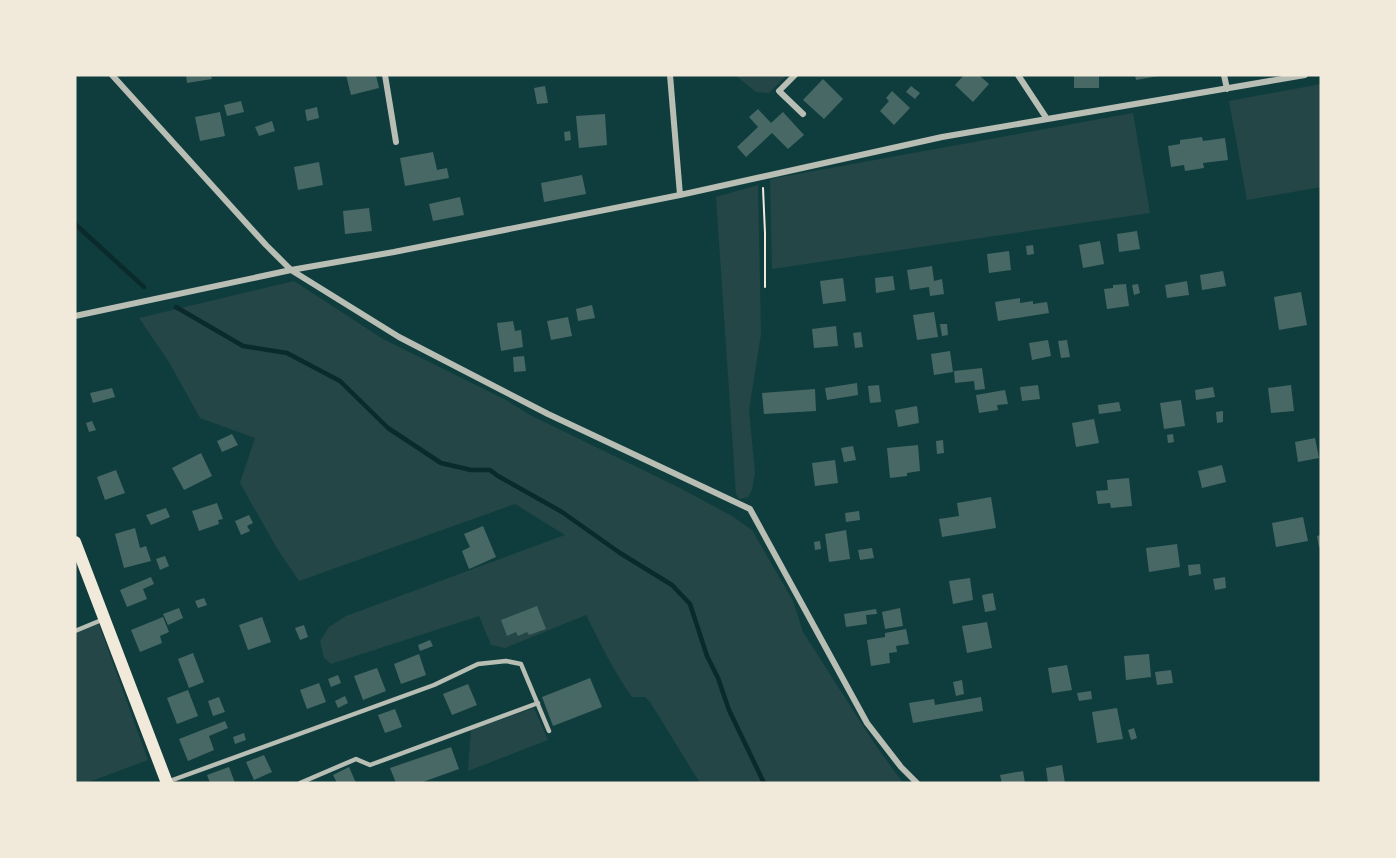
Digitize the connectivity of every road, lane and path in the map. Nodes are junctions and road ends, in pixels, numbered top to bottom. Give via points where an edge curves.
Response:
1 (112, 75) edge
2 (385, 75) edge
3 (670, 75) edge
4 (795, 75) edge
5 (1018, 75) edge
6 (1224, 75) edge
7 (1305, 75) edge
8 (1227, 89) junction
9 (803, 114) dead end
10 (1047, 119) junction
11 (396, 142) dead end
12 (762, 176) junction
13 (680, 195) junction
14 (291, 270) junction
15 (765, 287) dead end
16 (75, 316) edge
17 (75, 542) edge
18 (104, 619) junction
19 (75, 631) edge
20 (538, 703) junction
21 (549, 730) dead end
22 (167, 782) edge
23 (300, 783) edge
24 (917, 783) edge

1 - 14 street
2 - 11 street
3 - 13 street
4 - 9 street via 779,91
5 - 10 street
6 - 8 street
7 - 8 street
8 - 10 street
10 - 12 street
12 - 13 street
12 - 15 path
13 - 14 street
14 - 16 street
14 - 24 street via 399,337 548,414 750,509 867,723
17 - 18 main road
18 - 19 lane
18 - 22 main road
20 - 21 lane
20 - 22 lane via 521,664 478,664 434,685
20 - 23 lane via 370,765 356,759

